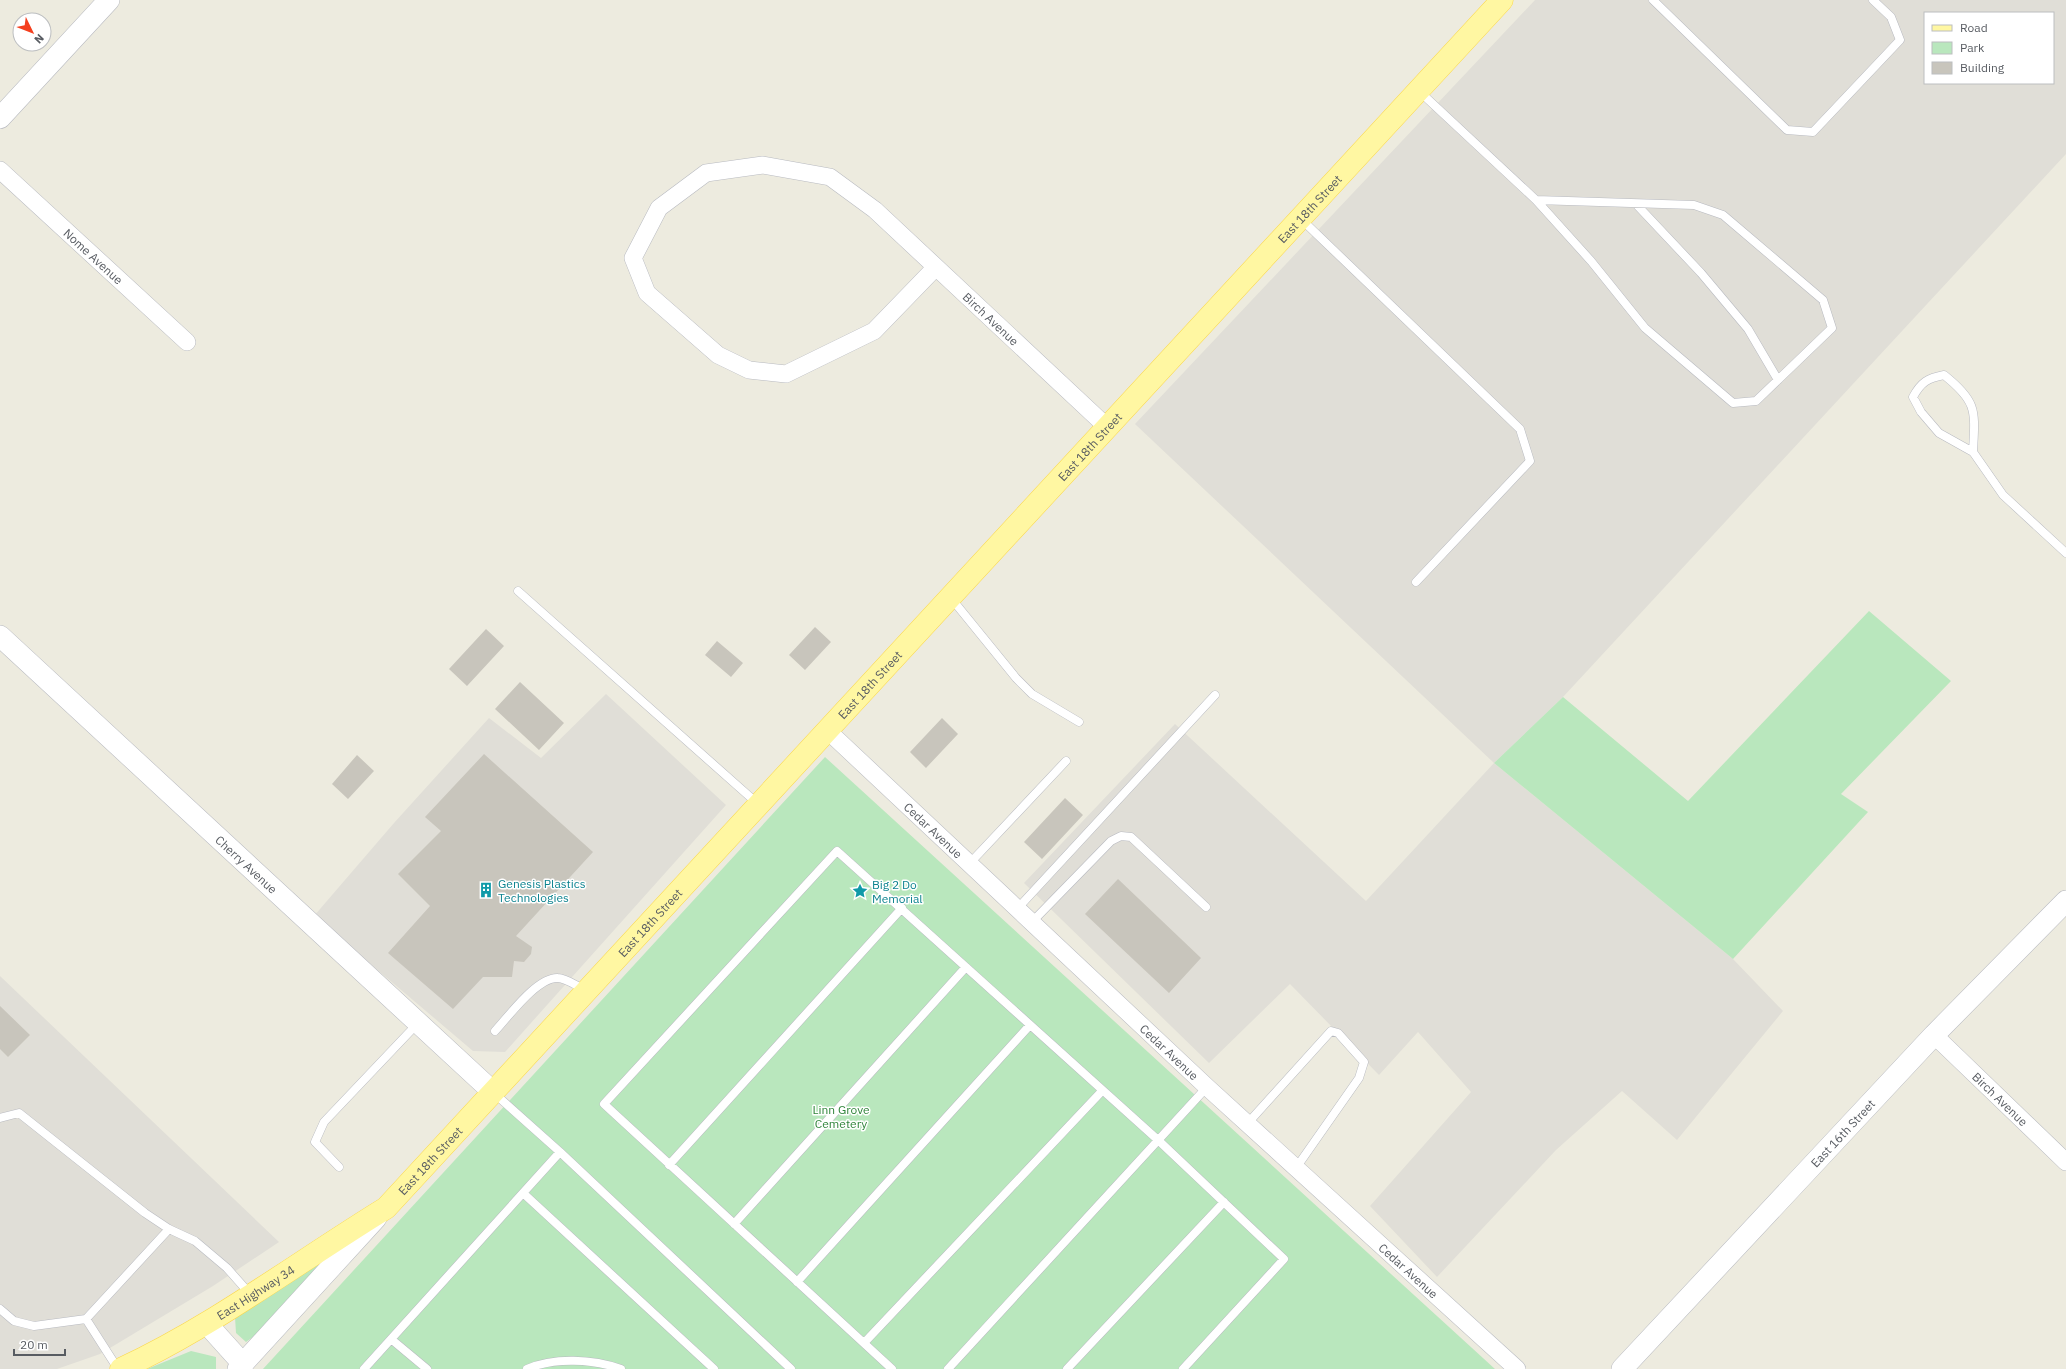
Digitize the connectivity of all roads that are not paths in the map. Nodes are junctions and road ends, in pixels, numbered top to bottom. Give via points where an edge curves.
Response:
1 (109, 0) edge
2 (1502, 0) edge
3 (1653, 0) edge
4 (1873, 0) edge
5 (1419, 91) junction
6 (0, 118) edge
7 (0, 170) edge
8 (1536, 200) junction
9 (1636, 204) junction
10 (1300, 219) junction
11 (936, 267) junction
12 (187, 342) dead end
13 (1778, 380) junction
14 (1107, 427) junction
15 (1973, 452) junction
16 (2066, 554) edge
17 (1416, 582) dead end
18 (518, 591) dead end
19 (950, 597) junction
20 (0, 636) edge
21 (1215, 695) dead end
22 (1079, 722) dead end
23 (827, 730) junction
24 (1066, 761) dead end
25 (758, 805) junction
26 (970, 863) junction
27 (2066, 901) edge
28 (902, 908) junction
29 (1206, 908) dead end
30 (1016, 909) junction
31 (1031, 923) junction
32 (966, 967) junction
33 (587, 990) junction
34 (418, 1023) junction
35 (1030, 1025) junction
36 (495, 1030) dead end
37 (1934, 1034) junction
38 (1207, 1087) junction
39 (1102, 1091) junction
40 (493, 1092) junction
41 (0, 1118) edge
42 (1248, 1124) junction
43 (1158, 1140) junction
44 (560, 1152) junction
45 (2066, 1162) edge
46 (669, 1165) junction
47 (339, 1166) dead end
48 (1296, 1168) junction
49 (523, 1194) junction
50 (1224, 1202) junction
51 (386, 1208) junction
52 (734, 1224) junction
53 (169, 1230) junction
54 (797, 1282) junction
55 (251, 1296) junction
56 (0, 1309) edge
57 (86, 1319) junction
58 (207, 1324) junction
59 (391, 1339) junction
60 (864, 1343) junction
61 (240, 1366) edge
62 (1511, 1367) edge
63 (118, 1369) edge
64 (121, 1369) edge
65 (364, 1369) edge
66 (427, 1369) edge
67 (527, 1369) edge
68 (621, 1369) edge
69 (714, 1369) edge
70 (791, 1369) edge
71 (892, 1369) edge
72 (948, 1369) edge
73 (1067, 1369) edge
74 (1183, 1369) edge
75 (1622, 1369) edge

1 - 6 street
2 - 5 main road, East 18th Street
3 - 4 lane via 1787,130 1813,132 1900,40 1891,17
5 - 8 lane
5 - 10 main road, East 18th Street
7 - 12 street, Nome Avenue
8 - 9 lane
8 - 13 lane via 1591,261 1645,328 1732,403 1756,401
9 - 13 lane via 1701,273 1748,329
9 - 13 lane via 1694,205 1723,215 1823,300 1832,328
10 - 14 main road, East 18th Street
10 - 17 lane via 1520,429 1530,461
11 - 11 street, Birch Avenue via 875,210 830,177 763,165 706,174 659,208 634,258 647,293 718,355 749,370 786,374 874,331
11 - 14 street, Birch Avenue
14 - 19 main road, East 18th Street
15 - 15 lane via 1939,433 1921,412 1913,397 1919,385 1929,378 1944,375 1972,402 1975,422
15 - 16 lane via 2003,495
18 - 25 lane
19 - 22 lane via 1032,694
19 - 23 main road, East 18th Street
20 - 34 street, Cherry Avenue
21 - 30 lane
23 - 25 main road, East 18th Street
23 - 26 street, Cedar Avenue
24 - 26 lane
25 - 33 main road, East 18th Street
26 - 30 street, Cedar Avenue
27 - 37 street, East 16th Street
28 - 32 lane
28 - 46 lane
28 - 46 lane via 837,850 604,1104
29 - 31 lane via 1131,837 1121,836 1111,841
30 - 31 street, Cedar Avenue
31 - 38 street, Cedar Avenue
32 - 35 lane
32 - 52 lane
33 - 36 lane via 558,978 547,980 531,991
33 - 40 main road, East 18th Street
34 - 40 street, Cherry Avenue
34 - 47 lane via 324,1122 315,1142
35 - 39 lane
35 - 54 lane
37 - 45 street, Birch Avenue
37 - 75 street, East 16th Street
38 - 42 street, Cedar Avenue
38 - 43 lane
39 - 43 lane
39 - 60 lane
40 - 44 lane
40 - 51 main road, East 18th Street
41 - 53 lane via 18,1114
42 - 48 street, Cedar Avenue
42 - 48 lane via 1331,1031 1338,1033 1364,1062 1359,1078
43 - 50 lane
43 - 72 lane
44 - 49 lane
44 - 70 lane
46 - 52 lane
48 - 62 street, Cedar Avenue
49 - 59 lane
49 - 69 lane
50 - 73 lane
50 - 74 lane via 1284,1259
51 - 55 main road, East Highway 34 via 324,1246
51 - 61 street, East 18th Street
52 - 54 lane
53 - 55 lane via 195,1241 227,1268
53 - 57 lane
54 - 60 lane
55 - 58 main road, East Highway 34
56 - 57 lane via 14,1321 34,1326
57 - 63 lane
58 - 61 street
58 - 64 main road, East Highway 34
59 - 65 lane
59 - 66 lane
60 - 71 lane
67 - 68 lane via 571,1360 609,1364

